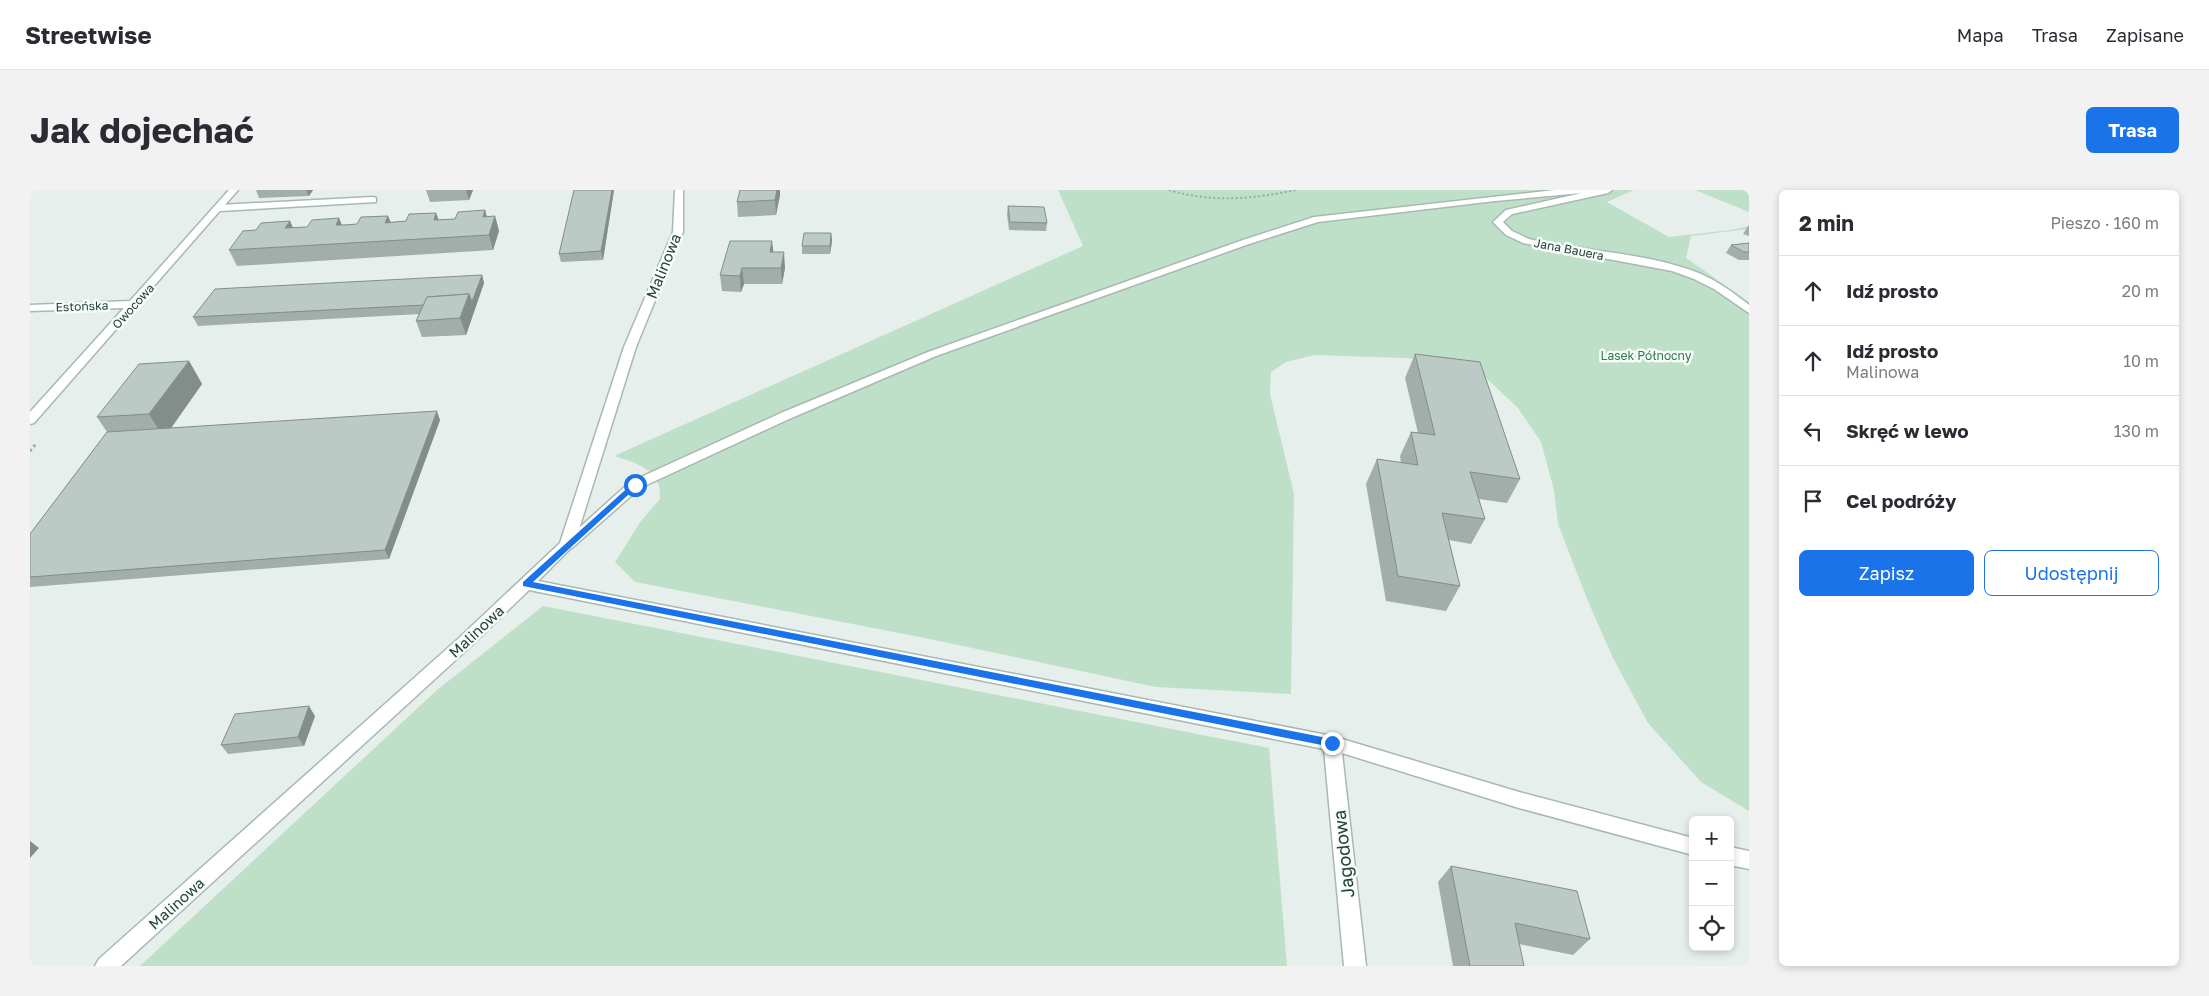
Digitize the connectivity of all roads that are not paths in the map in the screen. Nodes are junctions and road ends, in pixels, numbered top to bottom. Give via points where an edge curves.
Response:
1 (234, 190) edge
2 (679, 190) edge
3 (1586, 190) edge
4 (1608, 190) edge
5 (373, 200) dead end
6 (219, 208) junction
7 (134, 304) junction
8 (30, 308) edge
9 (1749, 310) edge
10 (30, 420) edge
11 (567, 545) junction
12 (526, 584) junction
13 (1332, 743) junction
14 (1689, 846) edge
15 (1734, 857) edge
16 (1749, 860) edge
17 (106, 966) edge
18 (1355, 966) edge

1 - 6 street, Owocowa
2 - 11 street, Malinowa via 678,232 630,347
3 - 11 street via 1317,219 1246,242 932,354 785,416 635,485
4 - 9 street, Jana Bauera via 1509,212 1498,222 1510,233 1544,246 1657,265 1696,277 1718,287
5 - 6 street
6 - 7 street, Owocowa
7 - 8 street, Estońska
7 - 10 street, Owocowa
11 - 12 street, Malinowa
12 - 13 street
12 - 17 street, Malinowa
13 - 14 street
13 - 18 street, Jagodowa
15 - 16 street

